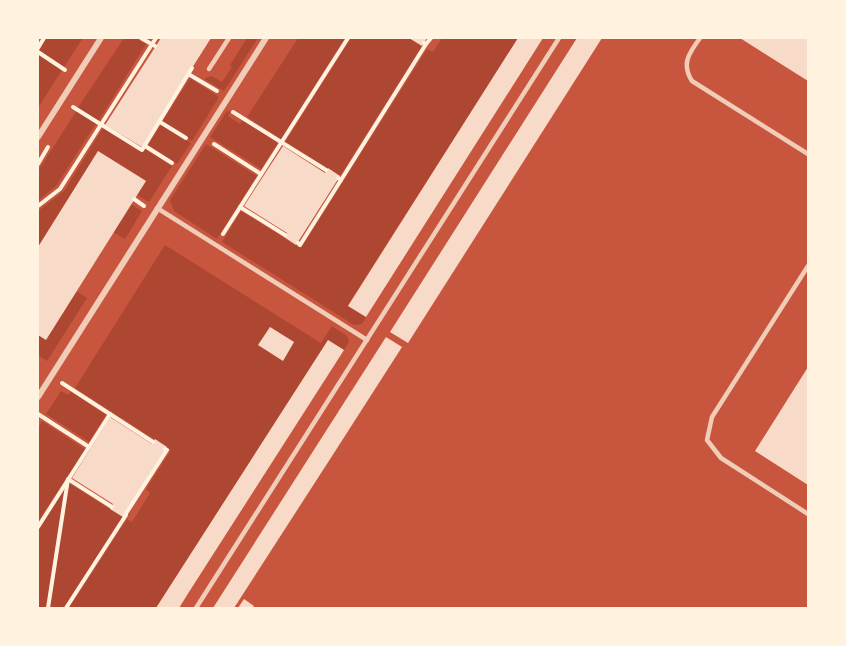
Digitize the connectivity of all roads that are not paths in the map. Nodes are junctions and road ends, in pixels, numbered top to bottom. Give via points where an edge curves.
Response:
1 (101, 38) edge
2 (229, 38) edge
3 (266, 38) edge
4 (559, 38) edge
5 (700, 38) edge
6 (209, 69) dead end
7 (38, 137) edge
8 (808, 154) edge
9 (157, 208) junction
10 (808, 266) edge
11 (367, 340) junction
12 (38, 397) edge
13 (808, 514) edge
14 (196, 609) edge

1 - 7 street
2 - 6 lane
3 - 9 street
4 - 11 lane
5 - 8 lane via 687,57 685,71 692,81
9 - 11 lane
9 - 12 street
10 - 13 lane via 712,417 707,440 721,458
11 - 14 lane

